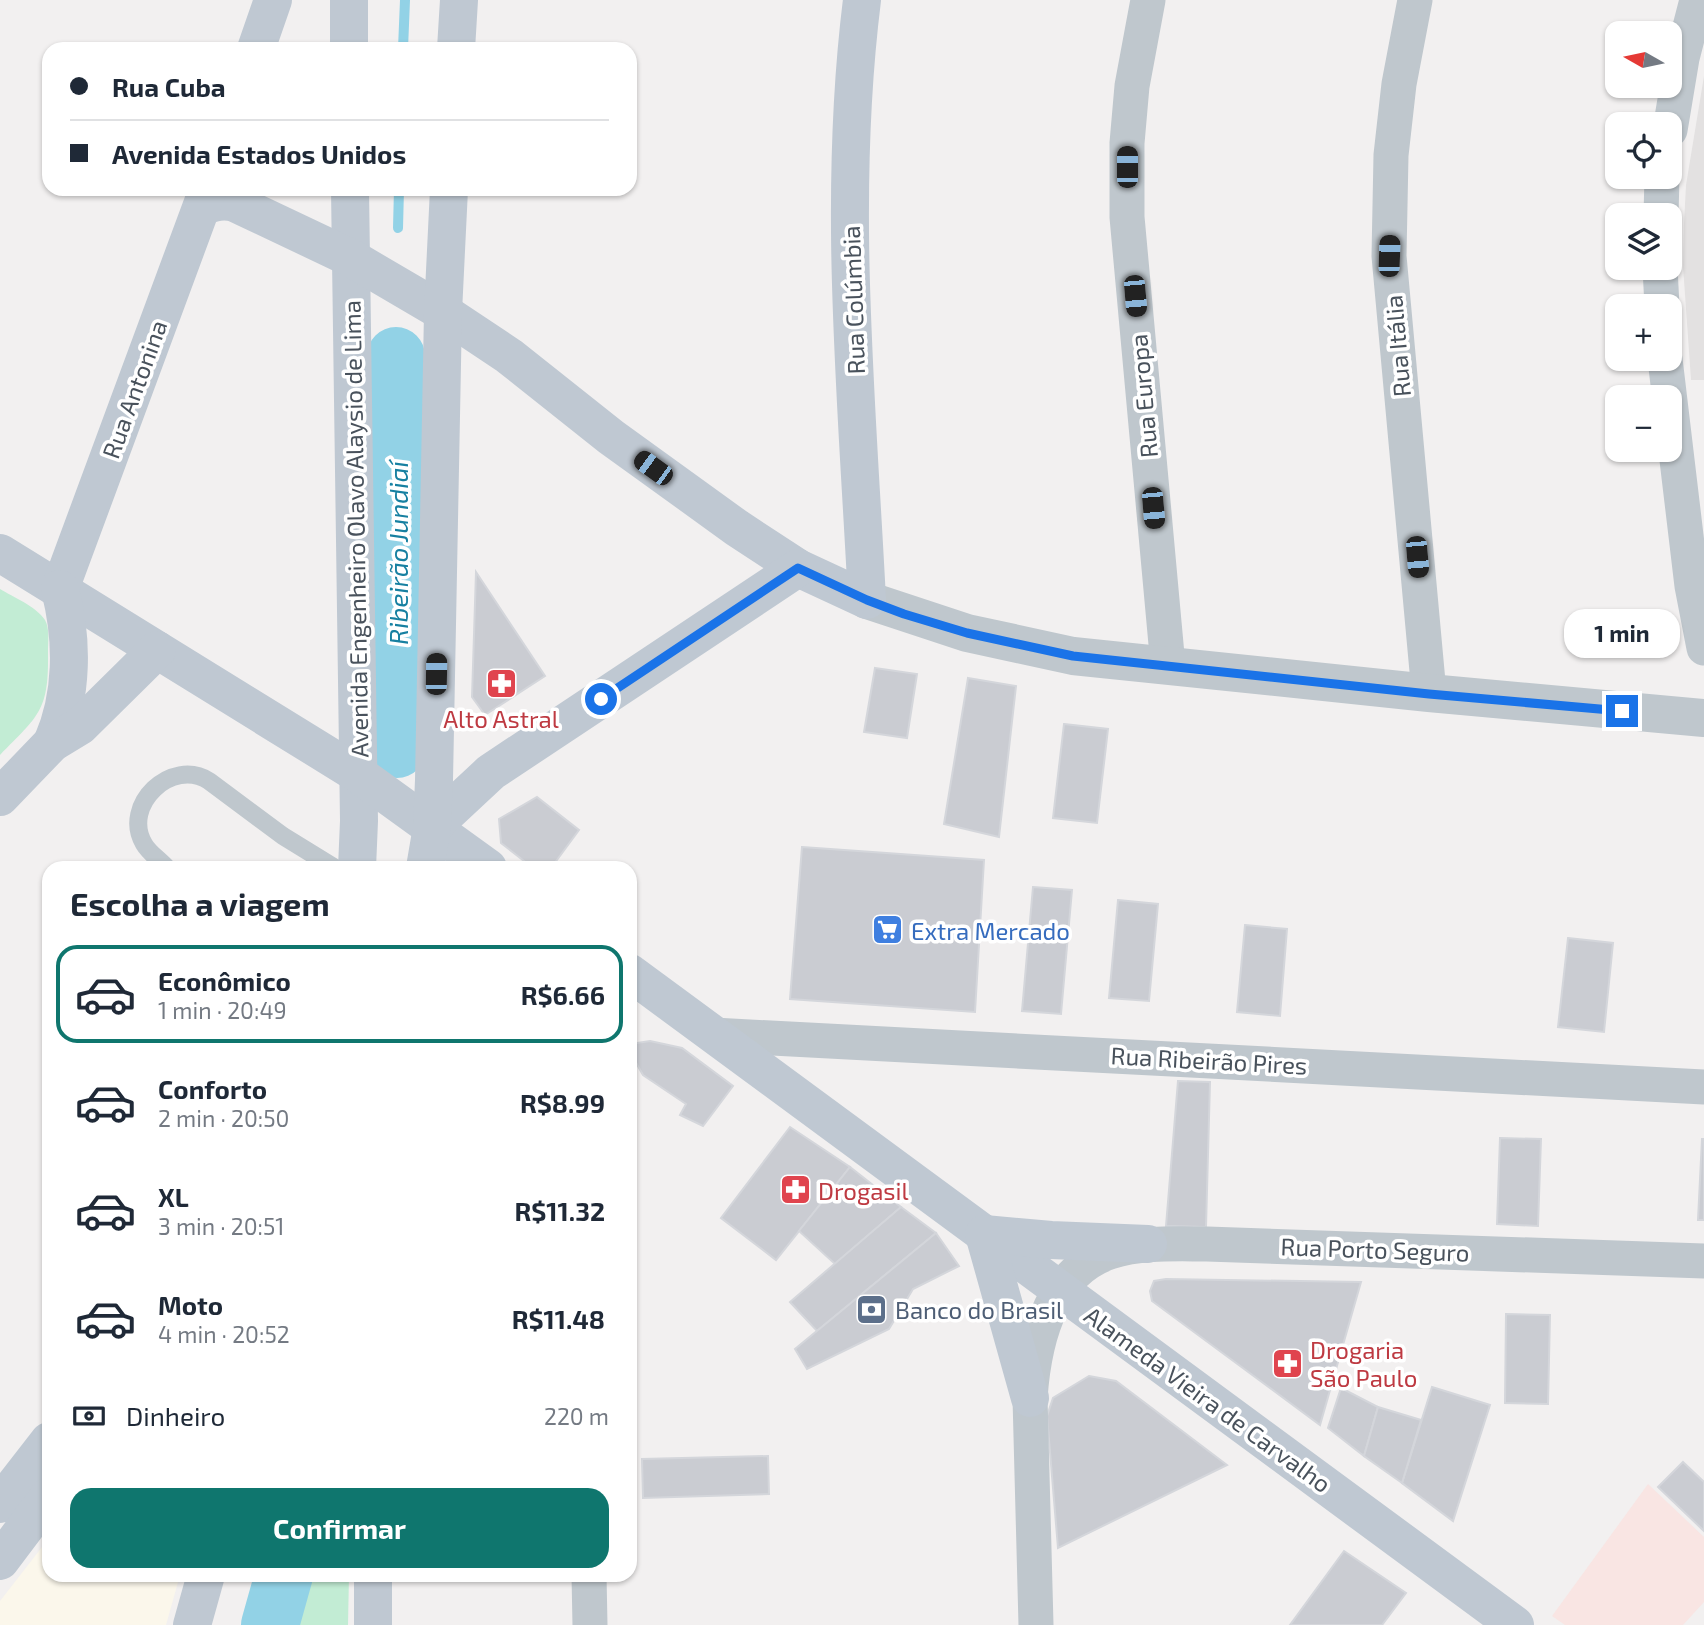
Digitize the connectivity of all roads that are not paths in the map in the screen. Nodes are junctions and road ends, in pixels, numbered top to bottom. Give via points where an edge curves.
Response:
1 (349, 0) edge
2 (459, 0) edge
3 (862, 0) edge
4 (1147, 0) edge
5 (1415, 0) edge
6 (1698, 0) edge
7 (271, 1) edge
8 (258, 42) edge
9 (349, 42) edge
10 (456, 42) edge
11 (1673, 112) edge
12 (350, 196) edge
13 (450, 196) edge
14 (205, 198) edge
15 (351, 258) junction
16 (443, 312) junction
17 (1666, 371) edge
18 (0, 553) edge
19 (798, 568) junction
20 (60, 589) junction
21 (867, 600) junction
22 (1704, 648) edge
23 (157, 650) junction
24 (1168, 666) junction
25 (1429, 694) junction
26 (1704, 718) edge
27 (52, 743) junction
28 (358, 774) junction
29 (0, 797) edge
30 (432, 827) junction
31 (160, 861) edge
32 (324, 861) edge
33 (357, 861) edge
34 (426, 861) edge
35 (478, 861) edge
36 (637, 978) edge
37 (713, 1035) junction
38 (1704, 1087) edge
39 (984, 1234) junction
40 (1148, 1244) junction
41 (1704, 1261) edge
42 (1060, 1290) junction
43 (1030, 1398) junction
44 (42, 1450) edge
45 (0, 1504) edge
46 (42, 1505) edge
47 (0, 1560) edge
48 (204, 1582) edge
49 (373, 1582) edge
50 (589, 1582) edge
51 (192, 1625) edge
52 (373, 1625) edge
53 (590, 1625) edge
54 (1036, 1625) edge
55 (1516, 1625) edge

1 - 9 main road
2 - 10 main road
3 - 21 main road, Rua Colúmbia via 850,114 850,235
4 - 24 street, Rua Europa via 1130,109 1127,216
5 - 25 street, Rua Itália via 1391,155 1389,256
6 - 11 street
7 - 8 main road
12 - 15 main road, Avenida Engenheiro Olavo Alaysio de Lima
13 - 16 main road
14 - 15 main road via 235,203
14 - 20 main road, Rua Antonina
15 - 16 main road
15 - 28 main road, Avenida Engenheiro Olavo Alaysio de Lima
16 - 19 main road via 509,355 611,437
16 - 30 main road
17 - 22 street via 1692,586
18 - 20 main road
19 - 21 main road
19 - 30 main road via 491,772
20 - 23 main road
20 - 27 main road via 69,674 63,714
21 - 24 street via 967,633 1073,656
23 - 27 main road via 80,726
23 - 28 main road
24 - 25 street
25 - 26 street
27 - 29 main road
28 - 30 main road
28 - 33 main road, Avenida Engenheiro Olavo Alaysio de Lima
30 - 34 main road
30 - 35 main road
31 - 32 lane via 144,844 138,819 152,790 190,773 200,775
36 - 37 main road, Alameda Vieira de Carvalho
37 - 38 street, Rua Ribeirão Pires
37 - 39 main road, Alameda Vieira de Carvalho
39 - 40 main road
39 - 42 main road, Alameda Vieira de Carvalho
39 - 43 main road
40 - 41 street, Rua Porto Seguro
40 - 42 street, Rua Porto Seguro via 1083,1264
42 - 43 street, Rua Porto Seguro via 1038,1340
42 - 55 main road, Alameda Vieira de Carvalho
43 - 54 street, Rua Porto Seguro
44 - 45 main road
46 - 47 main road
48 - 51 main road
49 - 52 main road
50 - 53 street

